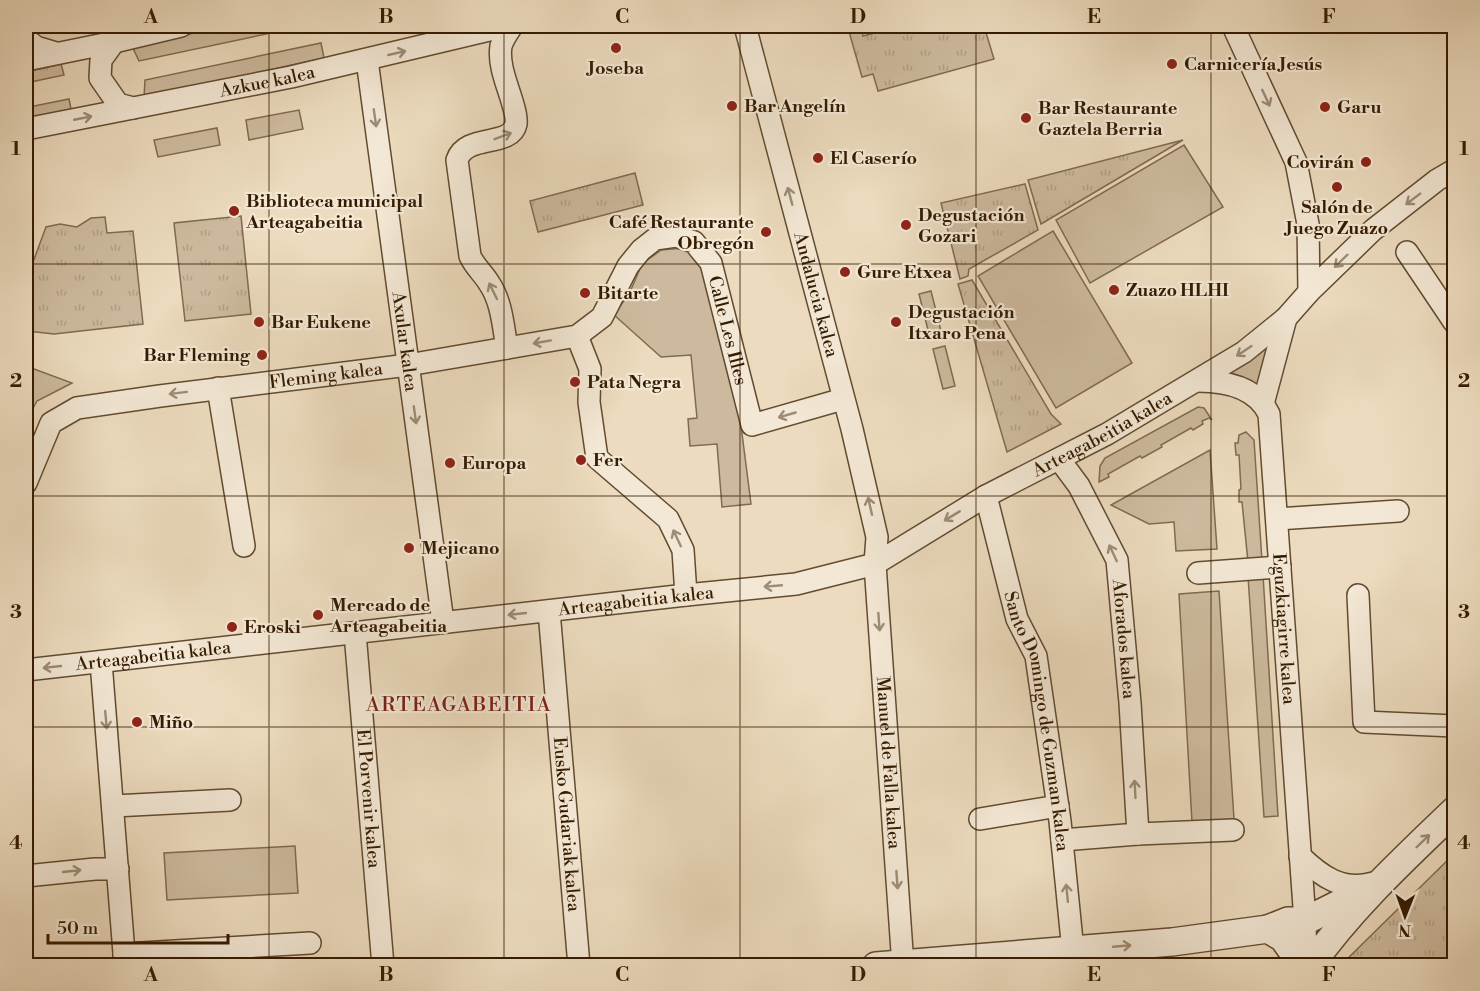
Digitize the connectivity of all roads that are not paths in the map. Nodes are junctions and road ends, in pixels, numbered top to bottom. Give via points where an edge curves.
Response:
1 (182, 26) edge
2 (506, 26) edge
3 (512, 26) edge
4 (745, 26) edge
5 (1233, 26) edge
6 (26, 39) edge
7 (114, 42) junction
8 (56, 53) junction
9 (26, 60) edge
10 (367, 60) junction
11 (133, 108) junction
12 (26, 129) edge
13 (1455, 170) edge
14 (1407, 252) dead end
15 (1308, 292) junction
16 (1286, 318) junction
17 (1455, 322) edge
18 (577, 336) junction
19 (507, 348) junction
20 (408, 365) junction
21 (1198, 381) junction
22 (218, 388) junction
23 (843, 399) junction
24 (1263, 404) junction
25 (1059, 459) junction
26 (27, 474) edge
27 (986, 496) junction
28 (1398, 511) dead end
29 (1277, 519) junction
30 (243, 546) dead end
31 (875, 564) junction
32 (1280, 567) junction
33 (1198, 573) dead end
34 (686, 595) junction
35 (1358, 595) dead end
36 (549, 611) junction
37 (443, 622) junction
38 (355, 633) junction
39 (101, 662) junction
40 (26, 670) edge
41 (1455, 726) edge
42 (230, 800) dead end
43 (114, 806) junction
44 (1058, 806) junction
45 (1455, 811) edge
46 (980, 819) dead end
47 (1233, 830) dead end
48 (1138, 834) junction
49 (1062, 840) junction
50 (1300, 856) junction
51 (118, 869) junction
52 (26, 876) edge
53 (1384, 880) junction
54 (1305, 921) junction
55 (1268, 929) junction
56 (310, 943) dead end
57 (1073, 951) junction
58 (125, 960) edge
59 (903, 965) edge
60 (383, 966) edge
61 (579, 966) edge
62 (876, 966) edge
63 (1307, 966) edge

1 - 7 street
10 -> 2 street, Azkue kalea
19 -> 3 street via 498,299 470,256 457,160 469,145 504,136 516,124 501,60 501,45
23 -> 4 street, Andalucia kalea
5 -> 15 street via 1296,162 1308,224
6 - 8 street via 36,47
7 - 8 street
7 - 11 street via 101,60 100,78 118,104
8 - 9 street
10 - 11 street, Azkue kalea
10 -> 20 street, Axular kalea
12 -> 11 street, Azkue kalea
13 -> 15 street, Arteagabeitia kalea via 1372,230
14 - 17 street
15 - 16 street, Arteagabeitia kalea
16 -> 21 street, Arteagabeitia kalea via 1244,352
16 - 24 street, Arteagabeitia kalea
18 -> 19 street, Fleming kalea
23 -> 18 street, Calle Les Illes via 752,425 711,263 694,242 676,236 655,239 641,250 628,266 602,316
34 -> 18 street via 683,550 668,519 597,458 589,402 590,369
19 - 20 street, Fleming kalea
20 - 22 street, Fleming kalea
20 -> 37 street, Axular kalea
21 - 24 street via 1238,387
21 - 25 street, Arteagabeitia kalea
22 -> 26 street, Fleming kalea via 77,408 51,423
22 - 30 street
31 -> 23 street, Andalucia kalea via 877,537
24 - 29 street, Eguzkiagirre kalea via 1269,414
25 - 27 street, Arteagabeitia kalea
48 -> 25 street, Aforados kalea via 1117,560 1079,486
27 -> 31 street, Arteagabeitia kalea
27 - 44 street, Santo Domingo de Guzman kalea via 1017,619 1036,656
28 - 29 street
29 - 32 street, Eguzkiagirre kalea
31 -> 34 street, Arteagabeitia kalea via 796,584
31 -> 59 street, Manuel de Falla kalea
32 - 33 street
32 - 50 street, Eguzkiagirre kalea
34 - 36 street, Arteagabeitia kalea
35 - 41 street via 1364,722
36 -> 37 street, Arteagabeitia kalea
36 - 61 street, Eusko Gudariak kalea
37 - 38 street, Arteagabeitia kalea
38 - 39 street, Arteagabeitia kalea
38 - 60 street, El Porvenir kalea
39 -> 40 street, Arteagabeitia kalea
39 -> 43 street
42 - 43 street
43 - 51 street
44 - 46 street
44 - 49 street, Santo Domingo de Guzman kalea
53 -> 45 street
47 - 48 street
48 - 49 street
57 -> 49 street, Santo Domingo de Guzman kalea
50 - 53 street via 1322,876 1342,885 1368,885
50 - 54 street, Eguzkiagirre kalea
52 -> 51 street
51 - 58 street
53 - 54 street
53 - 63 street
54 - 55 street via 1288,921
54 - 63 street, Eguzkiagirre kalea
57 -> 55 street
55 - 63 street via 1283,938
56 - 58 street
57 - 59 street
59 - 62 street

